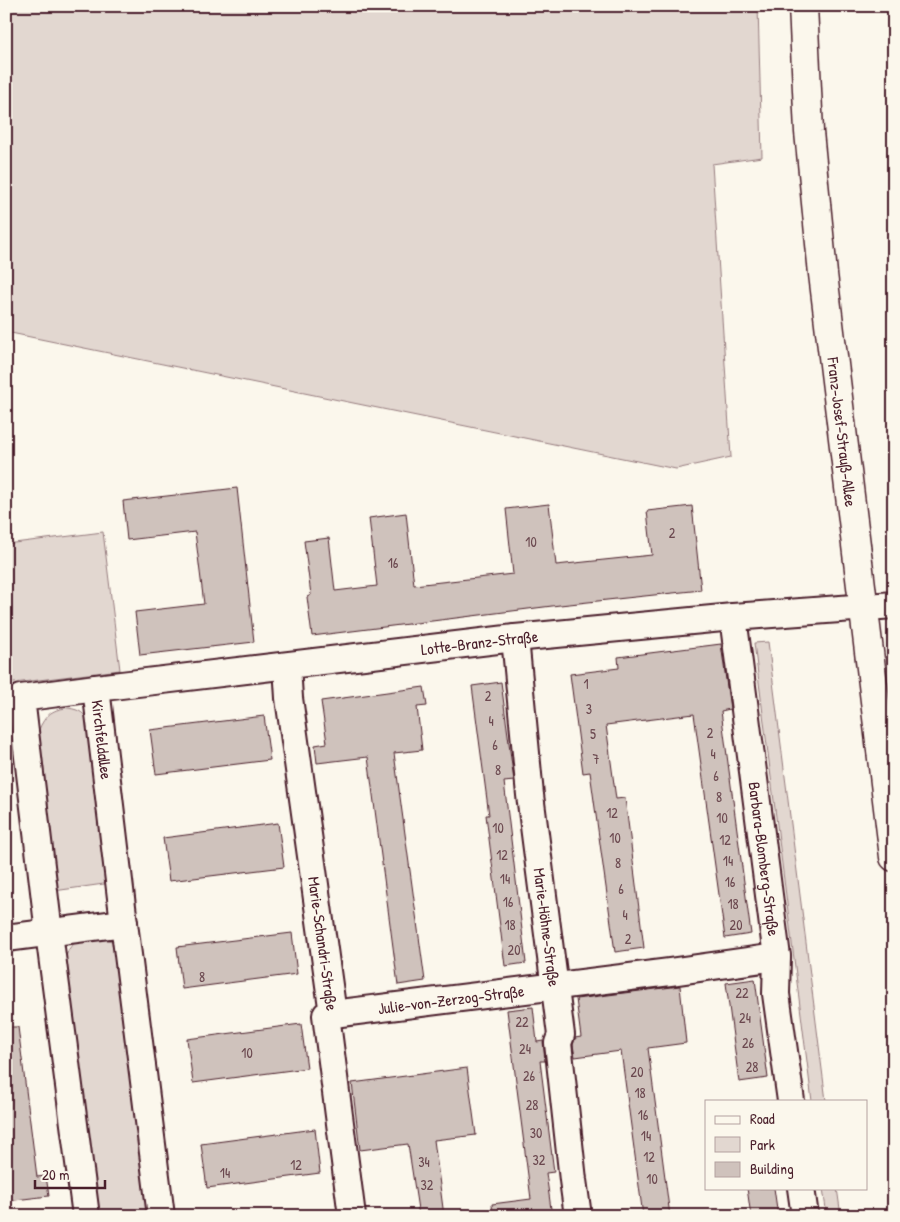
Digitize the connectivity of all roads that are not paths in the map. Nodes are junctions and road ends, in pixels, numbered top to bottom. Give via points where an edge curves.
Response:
1 (803, 6) edge
2 (894, 605) edge
3 (864, 608) junction
4 (733, 617) junction
5 (515, 638) junction
6 (287, 666) junction
7 (96, 688) junction
8 (894, 857) edge
9 (124, 923) junction
10 (49, 933) junction
11 (6, 938) edge
12 (777, 957) junction
13 (555, 986) junction
14 (333, 1014) junction
15 (790, 1100) edge
16 (802, 1190) edge
17 (86, 1216) edge
18 (161, 1216) edge
19 (352, 1216) edge
20 (578, 1216) edge
21 (805, 1216) edge

1 - 3 street, Franz-Josef-Strauß-Allee via 809,132 822,265
2 - 3 street, Lotte-Branz-Straße
3 - 4 street, Lotte-Branz-Straße
3 - 8 street, Franz-Josef-Strauß-Allee
4 - 5 street, Lotte-Branz-Straße
4 - 12 street, Barbara-Blomberg-Straße
5 - 6 street, Lotte-Branz-Straße
5 - 13 street, Marie-Höhne-Straße via 530,795
6 - 7 street, Lotte-Branz-Straße
6 - 14 street, Marie-Schandri-Straße
7 - 9 street, Kirchfeldallee
7 - 10 street, Kirchfeldallee via 21,698
9 - 10 street
9 - 18 street, Kirchfeldallee
10 - 11 street
10 - 17 street, Kirchfeldallee
12 - 13 street, Julie-von-Zerzog-Straße
12 - 15 street, Barbara-Blomberg-Straße via 776,994
13 - 14 street, Julie-von-Zerzog-Straße
13 - 20 street, Marie-Höhne-Straße via 561,1035 558,1043
14 - 19 street, Marie-Schandri-Straße via 326,1015
16 - 21 street

